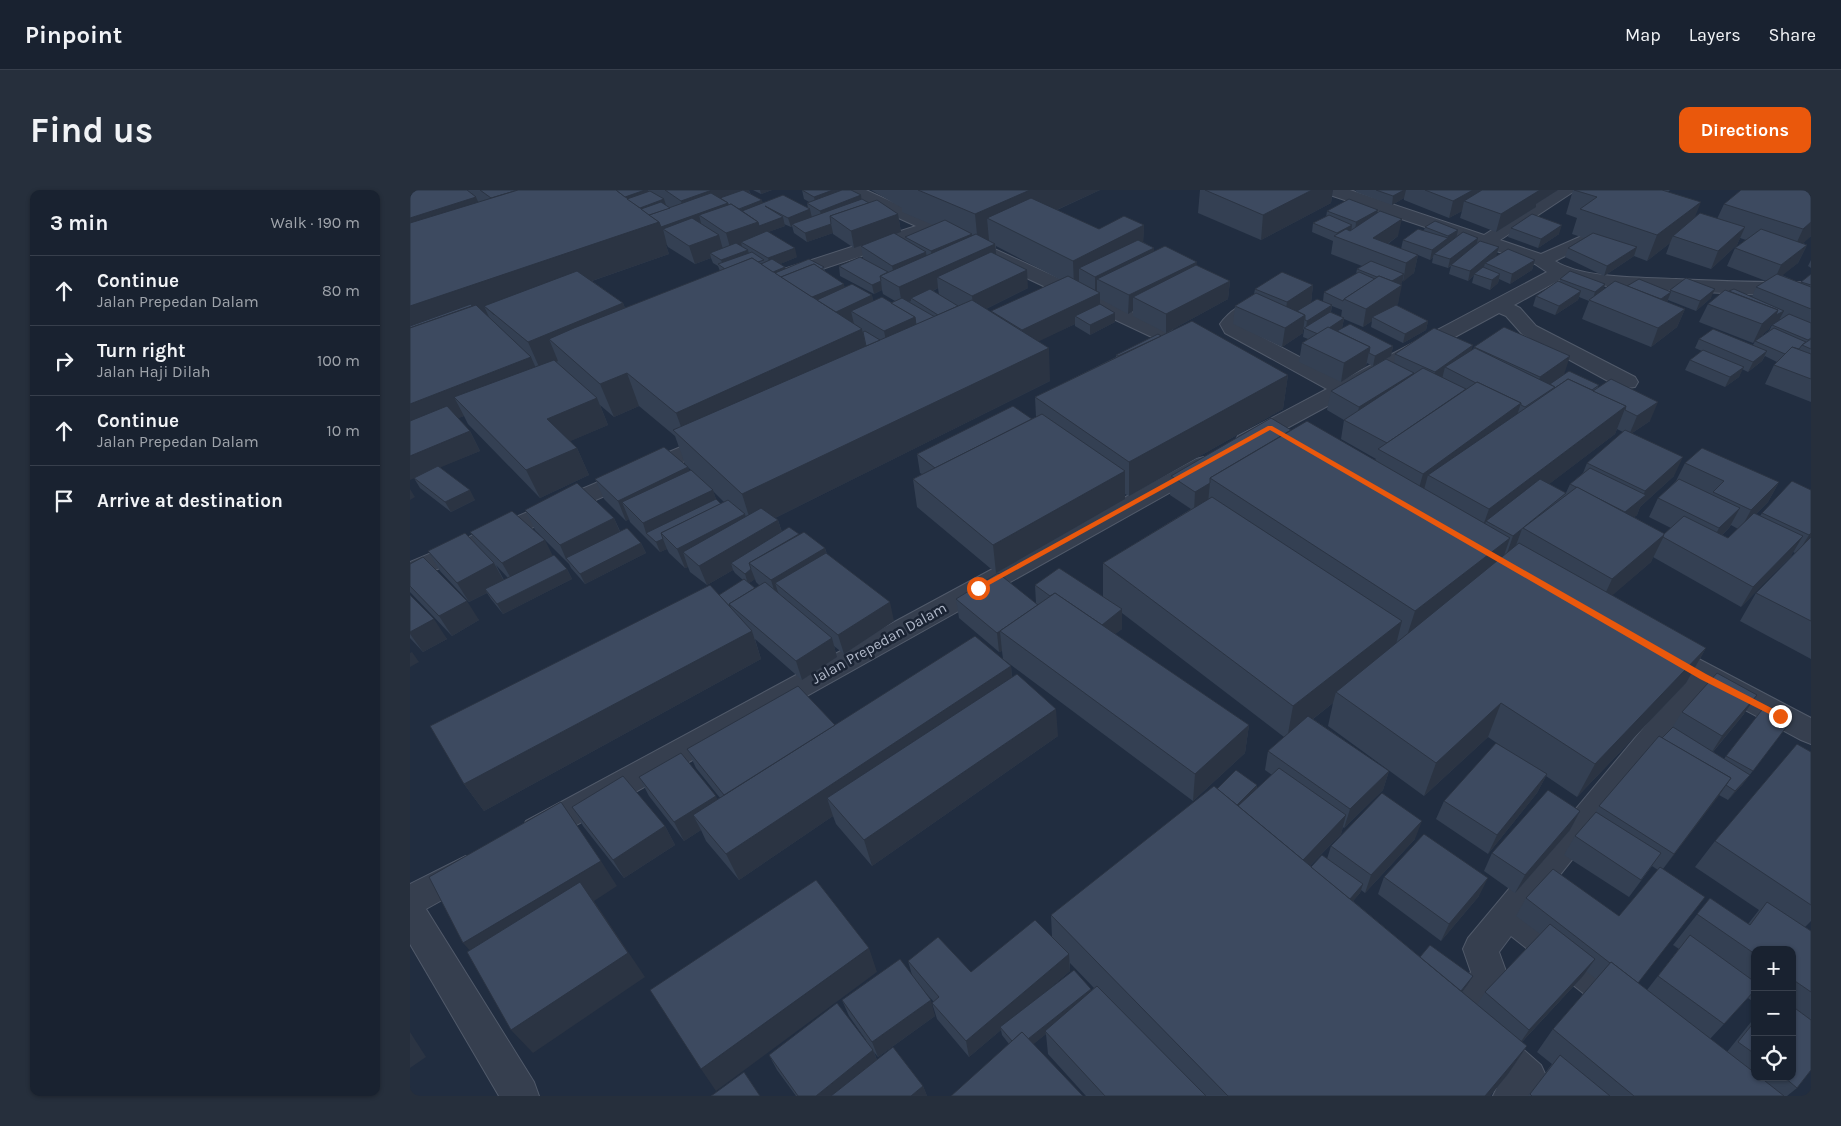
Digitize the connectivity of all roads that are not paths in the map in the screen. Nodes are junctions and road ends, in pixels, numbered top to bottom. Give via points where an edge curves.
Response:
1 (852, 190) edge
2 (1332, 190) edge
3 (1568, 190) edge
4 (930, 227) junction
5 (1584, 240) edge
6 (1486, 241) junction
7 (1551, 266) junction
8 (791, 273) edge
9 (1064, 288) junction
10 (1811, 288) edge
11 (1038, 300) edge
12 (1498, 305) junction
13 (1250, 308) edge
14 (1380, 343) edge
15 (1404, 355) junction
16 (1217, 362) edge
17 (1627, 382) dead end
18 (1342, 388) junction
19 (1270, 428) junction
20 (733, 432) edge
21 (1296, 442) edge
22 (412, 568) edge
23 (1642, 642) edge
24 (1703, 676) junction
25 (1811, 732) edge
26 (514, 844) edge
27 (488, 858) edge
28 (410, 901) edge
29 (410, 913) edge
30 (1508, 914) junction
31 (1650, 1023) edge
32 (520, 1096) edge
33 (1512, 1096) edge

1 - 4 street
2 - 6 street
3 - 6 street
4 - 8 street
4 - 9 street
5 - 7 street, Jalan Prepedan Dalam
6 - 7 street
7 - 10 street via 1618,282
7 - 12 street, Jalan Prepedan Dalam
9 - 11 street
9 - 16 street
12 - 15 street, Jalan Prepedan Dalam
12 - 17 street via 1513,312 1528,330
13 - 18 street via 1230,324 1232,329
14 - 15 street
15 - 18 street, Jalan Prepedan Dalam
18 - 19 street, Jalan Prepedan Dalam via 1297,403
19 - 21 street
19 - 26 street, Jalan Prepedan Dalam
20 - 22 street
23 - 24 street
24 - 25 street
24 - 30 street
27 - 28 street
29 - 32 street
30 - 31 street
30 - 33 street via 1480,949 1489,974 1461,1019 1528,1078

